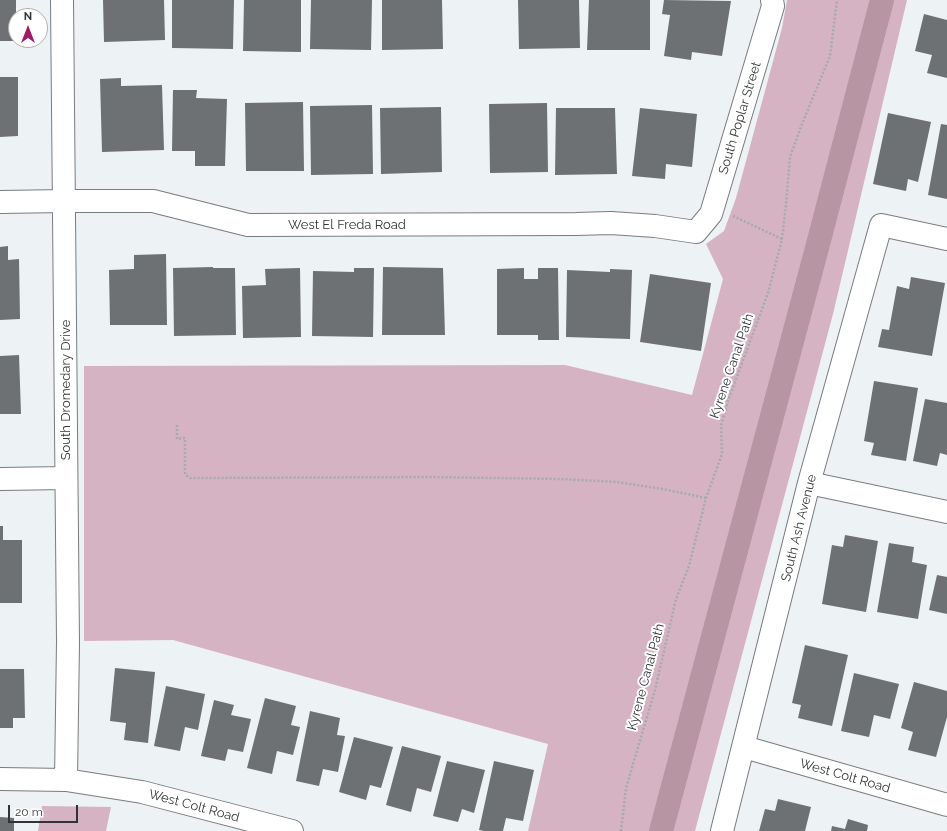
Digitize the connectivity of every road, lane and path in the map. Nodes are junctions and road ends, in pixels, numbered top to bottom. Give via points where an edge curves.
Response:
1 (62, 0) edge
2 (772, 0) edge
3 (837, 0) edge
4 (64, 201) junction
5 (0, 202) edge
6 (713, 206) junction
7 (696, 232) joint
8 (782, 239) junction
9 (947, 239) edge
10 (177, 424) dead end
11 (66, 478) junction
12 (0, 479) edge
13 (810, 483) junction
14 (706, 498) junction
15 (947, 512) edge
16 (744, 747) junction
17 (0, 779) edge
18 (66, 780) junction
19 (947, 804) edge
20 (292, 831) edge
21 (621, 831) edge
22 (722, 831) edge

1 - 4 street, South Dromedary Drive
2 - 6 street, South Poplar Street via 773,6
3 - 8 path, Kyrene Canal Path via 830,56 790,157
4 - 5 street, West El Freda Road
4 - 7 street, West El Freda Road via 153,202 248,226 611,223
4 - 11 street, South Dromedary Drive
6 - 7 street, South Poplar Street via 711,214
6 - 8 path
8 - 14 path, Kyrene Canal Path via 768,293 728,401 721,426 722,454
9 - 13 street, South Ash Avenue via 881,226
10 - 14 path via 177,439 185,438 186,474 190,478 561,479 617,482
11 - 12 street
11 - 18 street, South Dromedary Drive
13 - 15 street
13 - 16 street, South Ash Avenue
14 - 21 path, Kyrene Canal Path via 689,566 676,599 655,690 626,788
16 - 19 street, West Colt Road
16 - 22 street, South Ash Avenue
17 - 18 street, West Colt Road
18 - 20 street, West Colt Road via 142,792

